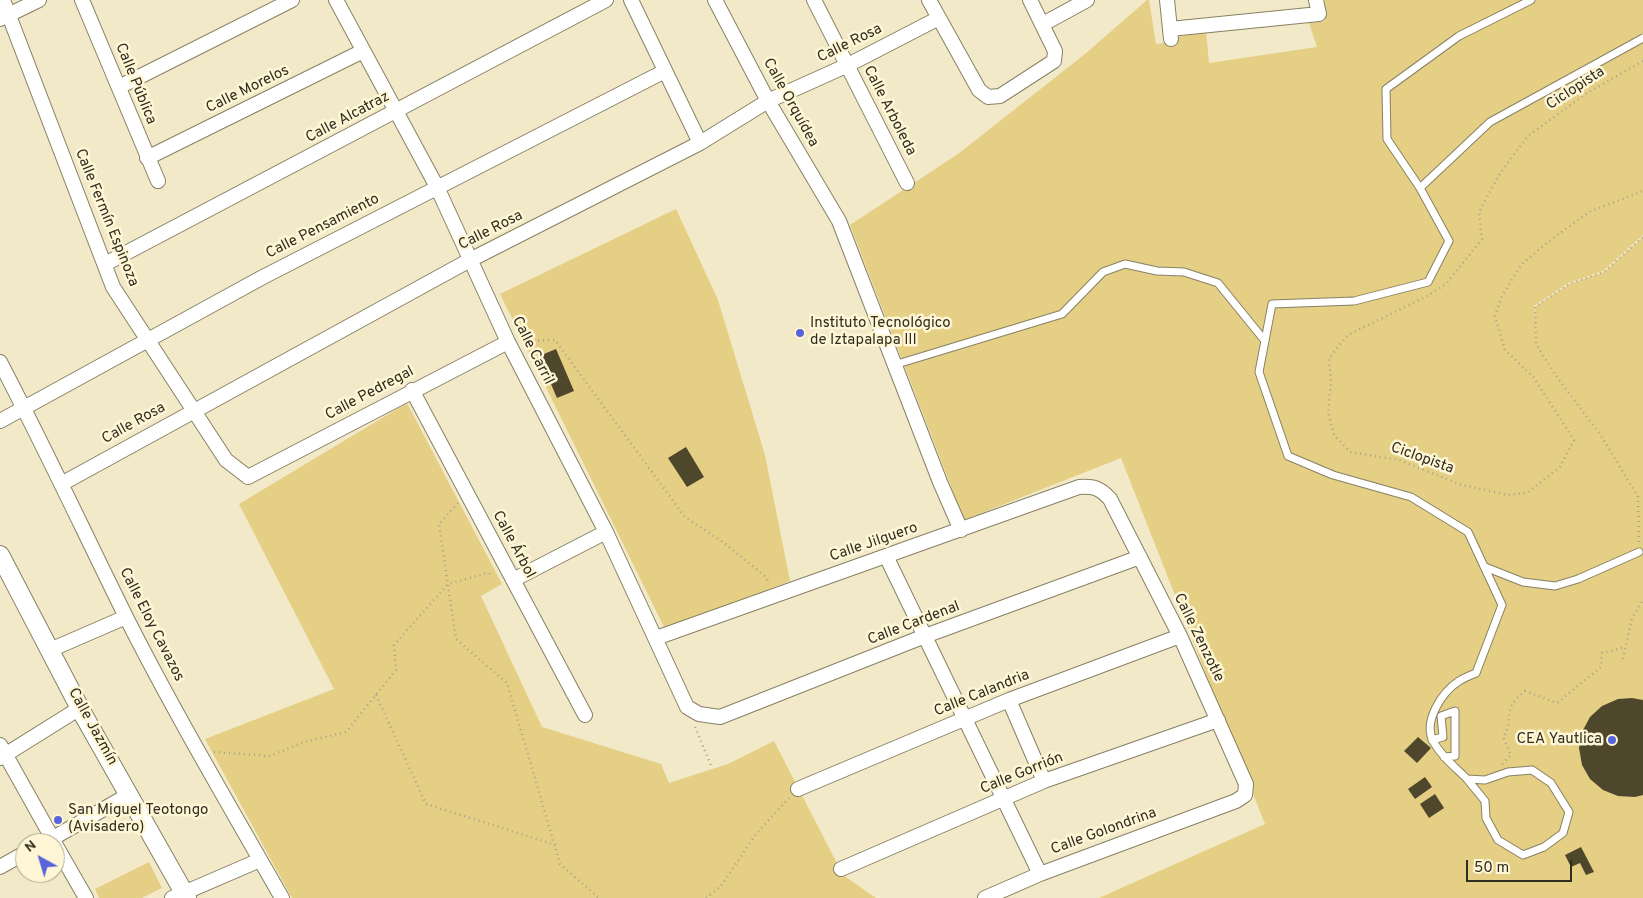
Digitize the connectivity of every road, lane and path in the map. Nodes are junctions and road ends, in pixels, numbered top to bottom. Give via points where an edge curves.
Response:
1 (3, 0) edge
2 (39, 0) edge
3 (82, 0) edge
4 (292, 0) edge
5 (336, 0) edge
6 (606, 0) edge
7 (631, 0) edge
8 (715, 0) edge
9 (814, 0) edge
10 (929, 0) edge
11 (1030, 0) edge
12 (1087, 0) edge
13 (1167, 0) edge
14 (1531, 0) edge
15 (1317, 7) edge
16 (5, 17) edge
17 (939, 18) junction
18 (1044, 24) junction
19 (1643, 38) edge
20 (363, 52) junction
21 (1643, 61) edge
22 (848, 65) junction
23 (665, 71) junction
24 (119, 86) junction
25 (768, 101) junction
26 (396, 111) junction
27 (700, 143) junction
28 (147, 158) junction
29 (158, 181) dead end
30 (907, 183) dead end
31 (437, 186) junction
32 (1420, 188) junction
33 (1643, 191) edge
34 (1643, 237) edge
35 (470, 260) junction
36 (105, 264) junction
37 (148, 339) junction
38 (1265, 341) junction
39 (508, 342) junction
40 (0, 362) edge
41 (894, 366) junction
42 (412, 390) junction
43 (24, 408) junction
44 (194, 409) junction
45 (0, 421) edge
46 (248, 477) joint
47 (63, 483) junction
48 (1102, 491) joint
49 (468, 493) junction
50 (961, 530) junction
51 (606, 532) junction
52 (1639, 552) joint
53 (0, 555) edge
54 (886, 556) junction
55 (1140, 557) junction
56 (1485, 567) junction
57 (513, 580) junction
58 (448, 584) junction
59 (776, 596) junction
60 (1643, 600) edge
61 (126, 617) junction
62 (925, 636) junction
63 (1180, 636) junction
64 (656, 638) junction
65 (1626, 647) junction
66 (50, 650) junction
67 (1623, 658) dead end
68 (376, 695) junction
69 (1009, 700) junction
70 (80, 708) junction
71 (693, 710) junction
72 (586, 715) dead end
73 (965, 718) junction
74 (1218, 720) junction
75 (1432, 740) junction
76 (199, 751) junction
77 (2, 752) edge
78 (1444, 757) junction
79 (712, 768) dead end
80 (1496, 776) junction
81 (1467, 779) junction
82 (1044, 781) junction
83 (798, 788) joint
84 (130, 794) junction
85 (1002, 798) junction
86 (1236, 801) joint
87 (47, 833) edge
88 (65, 834) edge
89 (556, 845) junction
90 (15, 859) edge
91 (260, 860) junction
92 (65, 863) edge
93 (0, 867) edge
94 (841, 869) dead end
95 (1040, 874) junction
96 (181, 896) edge
97 (86, 898) edge
98 (282, 898) edge
99 (599, 898) edge
100 (706, 898) edge
101 (985, 898) edge

1 - 16 street, Calle Fermín Espinoza
2 - 16 street
3 - 24 street, Calle Pública
4 - 24 street
5 - 20 street, Calle Carril
6 - 26 street, Calle Alcatraz
7 - 23 street
8 - 25 street, Calle Orquídea
9 - 22 street, Calle Arboleda
10 - 17 street
11 - 18 street
12 - 18 street
13 - 15 street via 1171,34
14 - 32 lane via 1459,36 1386,89 1388,139
16 - 36 street, Calle Fermín Espinoza
17 - 18 street via 979,90 988,97 1000,96 1054,61 1055,51
17 - 22 street, Calle Rosa
19 - 32 lane via 1490,122
20 - 26 street, Calle Carril
20 - 28 street, Calle Morelos
21 - 33 path, Ciclopista via 1587,93 1528,136 1500,173 1478,212 1482,239 1446,284 1348,335 1329,358 1328,412 1334,435 1350,452 1399,460 1459,484 1499,494 1528,493 1560,467 1574,440 1534,378 1505,350 1495,316 1501,298 1514,276 1536,253 1589,212
22 - 25 street, Calle Rosa
22 - 30 street, Calle Arboleda
23 - 27 street
23 - 31 street, Calle Pensamiento
24 - 28 street, Calle Pública
25 - 27 street, Calle Rosa
25 - 41 street, Calle Orquídea via 839,221
26 - 31 street, Calle Carril
26 - 36 street, Calle Alcatraz
27 - 35 street, Calle Rosa
28 - 29 street, Calle Pública
31 - 35 street, Calle Carril
31 - 37 street, Calle Pensamiento
32 - 38 lane via 1449,241 1428,282 1354,301 1272,304
34 - 52 path via 1604,272 1569,284 1535,307 1536,344 1602,437 1638,497
35 - 39 street, Calle Carril
35 - 44 street, Calle Rosa
36 - 37 street, Calle Fermín Espinoza via 113,287
37 - 43 street, Calle Pensamiento
37 - 44 street, Calle Fermín Espinoza
38 - 41 lane via 1218,283 1184,272 1157,271 1125,264 1103,272 1062,314
38 - 56 lane via 1259,372 1288,456 1333,475 1411,497 1468,532
39 - 42 street, Calle Pedregal
39 - 51 street, Calle Carril
39 - 59 path via 555,340 685,517 723,542 766,577
40 - 43 street, Calle Eloy Cavazos
41 - 50 street
42 - 46 street, Calle Pedregal
42 - 49 street, Calle Árbol
43 - 45 street, Calle Pensamiento
43 - 47 street, Calle Eloy Cavazos
44 - 46 street, Calle Fermín Espinoza via 226,460
44 - 47 street, Calle Rosa
47 - 61 street, Calle Eloy Cavazos
48 - 50 street, Calle Jilguero via 1092,486 1079,487
48 - 55 street, Calle Zenzotle via 1110,499
49 - 57 street, Calle Árbol
49 - 58 path via 439,524
50 - 54 street, Calle Jilguero
51 - 57 street
51 - 64 street, Calle Carril
52 - 56 lane via 1555,586 1523,582
53 - 66 street, Calle Jazmín
54 - 59 street, Calle Jilguero
54 - 62 street
55 - 62 street, Calle Cardenal
55 - 63 street, Calle Zenzotle
56 - 75 lane via 1502,605 1476,672 1444,694 1429,724
57 - 58 path via 487,573
57 - 72 street, Calle Árbol
58 - 68 path via 394,645 396,670
58 - 89 path via 456,639 507,683
59 - 64 street, Calle Jilguero
60 - 65 path via 1632,618
61 - 66 street
61 - 76 street, Calle Eloy Cavazos
62 - 71 street, Calle Cardenal via 720,717
62 - 73 street
63 - 69 street, Calle Calandria
63 - 74 street, Calle Zenzotle
64 - 71 street, Calle Carril
65 - 67 path
65 - 80 path via 1602,654 1601,667 1557,703 1525,691 1517,697 1509,706 1509,727 1502,737 1511,755 1503,760
66 - 70 street, Calle Jazmín
68 - 76 path via 346,732 304,742 270,756
68 - 89 path via 426,804
69 - 73 street, Calle Calandria
69 - 82 street
70 - 77 street
70 - 84 street, Calle Jazmín
71 - 79 path
73 - 83 street, Calle Calandria
73 - 85 street
74 - 82 street, Calle Gorrión
74 - 86 street, Calle Zenzotle via 1246,784 1245,795
75 - 78 lane
75 - 78 lane via 1443,737 1441,716 1455,711 1455,756
76 - 91 street, Calle Eloy Cavazos
77 - 87 street
78 - 81 lane
80 - 81 lane via 1485,780
80 - 81 lane via 1532,770 1551,784 1569,812 1563,833 1544,847 1524,855 1498,840 1486,818 1484,801
82 - 85 street, Calle Gorrión
83 - 100 path via 756,834 721,886
84 - 88 street
84 - 96 street, Calle Jazmín
85 - 94 street, Calle Gorrión
85 - 95 street
86 - 95 street, Calle Golondrina
89 - 99 path via 560,864
90 - 93 street
91 - 96 street
91 - 98 street, Calle Eloy Cavazos
92 - 97 street
95 - 101 street, Calle Golondrina

